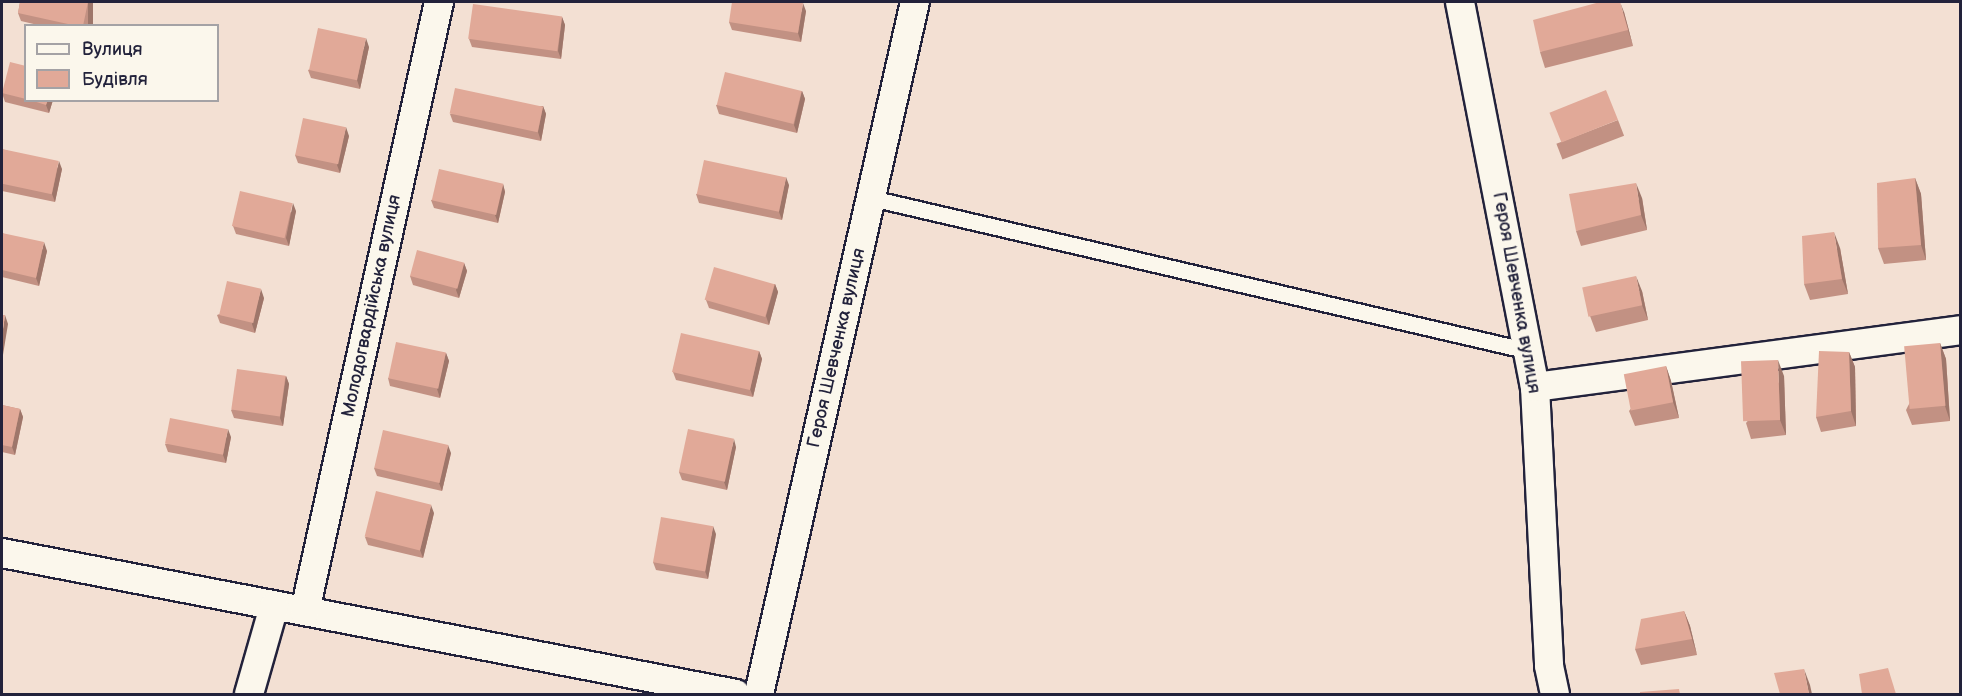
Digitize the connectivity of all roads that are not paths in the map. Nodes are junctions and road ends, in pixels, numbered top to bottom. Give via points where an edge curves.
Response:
1 (439, 2) edge
2 (915, 2) edge
3 (1460, 2) edge
4 (871, 198) junction
5 (1960, 330) edge
6 (1529, 351) junction
7 (1535, 387) junction
8 (2, 553) edge
9 (274, 606) junction
10 (305, 611) junction
11 (249, 694) edge
12 (736, 694) edge
13 (759, 694) edge
14 (1555, 694) edge

1 - 10 street, Молодогвардійська вулиця
2 - 4 street, Героя Шевченка вулиця
3 - 6 street, Героя Шевченка вулиця
4 - 6 lane
4 - 13 street, Героя Шевченка вулиця
5 - 7 street
6 - 7 street, Героя Шевченка вулиця
7 - 14 street, Героя Шевченка вулиця via 1549,666
8 - 9 street
9 - 10 street
9 - 11 street
10 - 12 street

